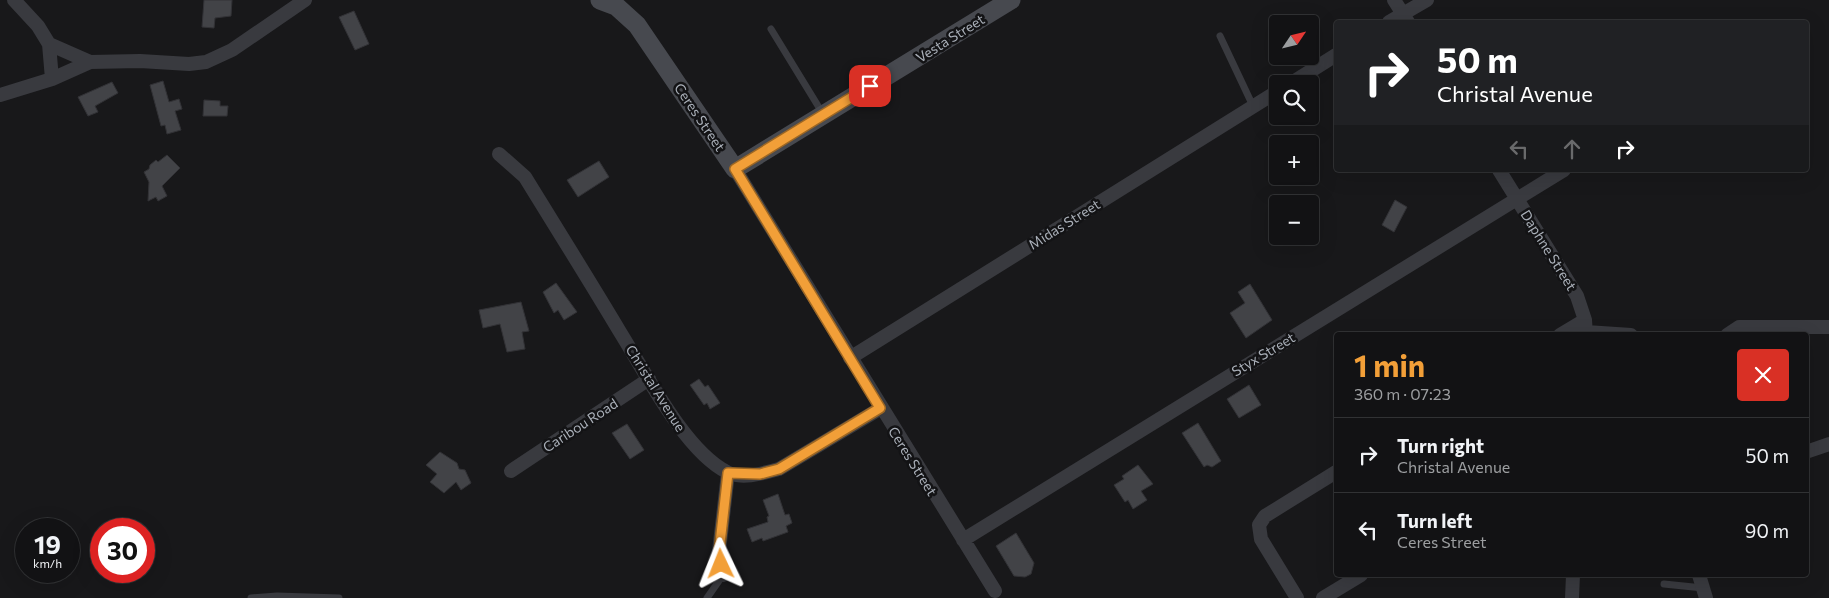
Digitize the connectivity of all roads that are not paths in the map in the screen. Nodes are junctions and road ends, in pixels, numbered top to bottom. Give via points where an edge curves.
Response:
1 (14, 0) edge
2 (305, 0) edge
3 (1011, 0) edge
4 (1394, 0) edge
5 (1427, 0) edge
6 (612, 2) edge
7 (1406, 18) edge
8 (771, 29) dead end
9 (1220, 36) dead end
10 (49, 44) junction
11 (1334, 56) edge
12 (90, 62) junction
13 (1304, 75) edge
14 (52, 79) junction
15 (0, 95) edge
16 (1269, 96) edge
17 (1253, 106) junction
18 (823, 115) junction
19 (499, 154) dead end
20 (735, 169) junction
21 (1500, 172) edge
22 (1561, 172) edge
23 (1517, 199) junction
24 (1829, 327) edge
25 (1586, 329) edge
26 (1573, 332) edge
27 (1608, 332) edge
28 (1732, 332) edge
29 (850, 358) junction
30 (650, 379) junction
31 (880, 408) junction
32 (1829, 444) edge
33 (1809, 451) edge
34 (510, 471) dead end
35 (728, 473) junction
36 (1334, 473) edge
37 (963, 540) junction
38 (723, 576) joint
39 (1358, 577) edge
40 (1573, 577) edge
41 (1664, 584) dead end
42 (1703, 587) edge
43 (994, 591) dead end
44 (278, 597) edge
45 (251, 598) edge
46 (339, 598) edge
47 (707, 598) edge
48 (1297, 598) edge
49 (1323, 598) edge
50 (1572, 598) edge

1 - 10 street via 38,26
2 - 12 street via 232,50 206,62
3 - 18 street, Vesta Street
4 - 7 street
5 - 7 street
6 - 20 street, Ceres Street via 633,21 658,54
8 - 18 lane
9 - 17 lane
10 - 12 street
10 - 14 street
11 - 13 street
12 - 14 street
14 - 15 street
16 - 17 street, Midas Street
17 - 29 street, Midas Street
18 - 20 street, Vesta Street
19 - 30 street, Christal Avenue via 525,177
20 - 29 street, Ceres Street
21 - 23 street, Daphne Street
22 - 23 street, Styx Street
23 - 25 street, Daphne Street via 1574,290
23 - 37 street, Styx Street
24 - 28 street via 1739,327
25 - 26 street
25 - 27 street
29 - 31 street, Ceres Street
30 - 34 street, Caribou Road
30 - 35 street, Christal Avenue via 698,451
31 - 35 street via 779,469 760,474
31 - 37 street, Ceres Street
32 - 33 street
35 - 38 street via 719,552
36 - 48 street via 1266,516 1259,525 1261,539
37 - 43 street, Ceres Street
38 - 47 lane
39 - 49 street
40 - 50 street
41 - 42 lane
44 - 45 lane
44 - 46 lane

